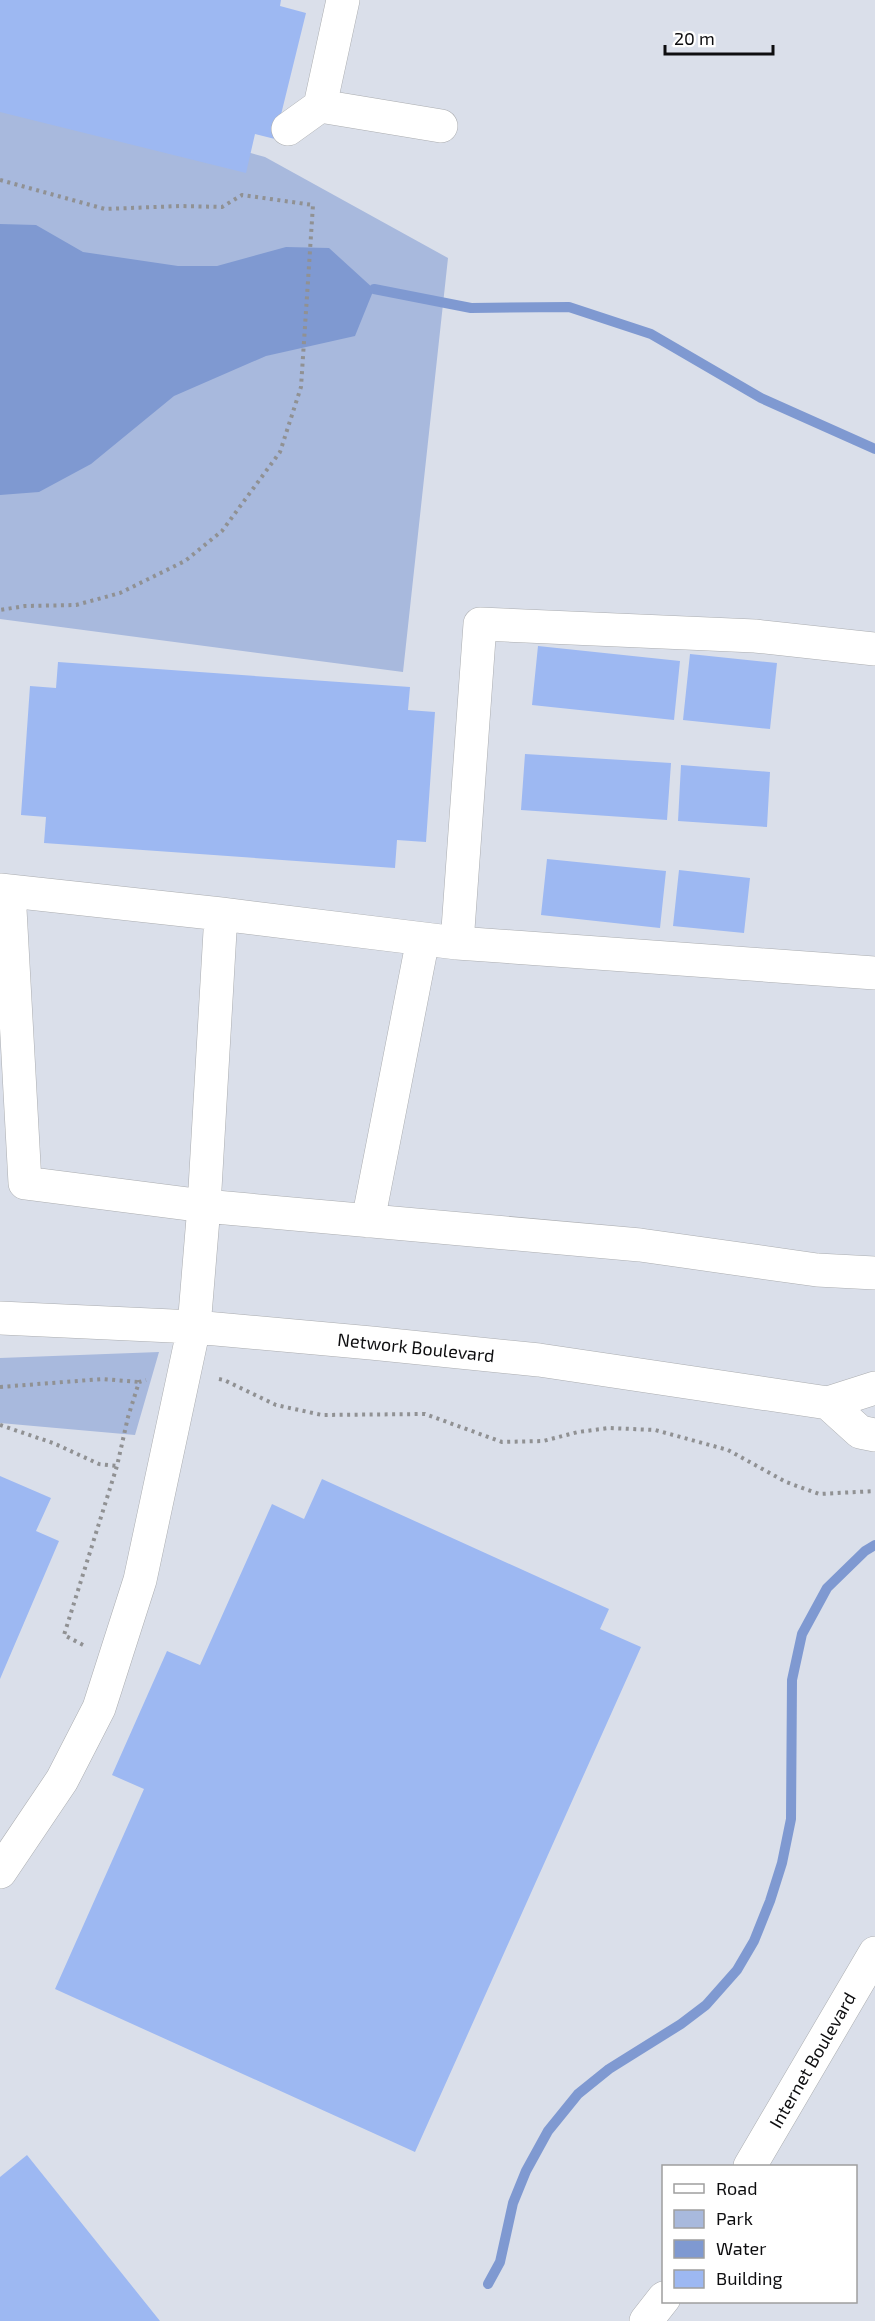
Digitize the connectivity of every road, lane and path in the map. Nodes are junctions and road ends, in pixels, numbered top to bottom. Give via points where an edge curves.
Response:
1 (343, 0) edge
2 (320, 106) junction
3 (441, 126) dead end
4 (288, 129) dead end
5 (0, 180) edge
6 (0, 610) edge
7 (875, 649) edge
8 (5, 890) edge
9 (221, 914) junction
10 (423, 939) junction
11 (457, 943) junction
12 (875, 973) edge
13 (13, 1184) edge
14 (204, 1206) junction
15 (368, 1221) junction
16 (875, 1273) edge
17 (0, 1318) edge
18 (194, 1327) junction
19 (183, 1376) junction
20 (139, 1382) junction
21 (0, 1388) edge
22 (875, 1388) edge
23 (828, 1403) junction
24 (0, 1425) edge
25 (875, 1435) edge
26 (117, 1466) junction
27 (875, 1491) edge
28 (114, 1661) junction
29 (0, 1872) edge
30 (875, 1953) edge
31 (751, 2165) edge
32 (662, 2299) edge
33 (646, 2321) edge

1 - 2 street
2 - 3 street
2 - 4 street
5 - 6 path via 105,209 222,207 242,195 313,205 302,387 280,452 222,531 185,561 120,592 76,605
7 - 11 street via 755,636 480,624
8 - 9 street
8 - 13 street
9 - 10 street
9 - 14 street
10 - 11 street
10 - 15 street
11 - 12 street
13 - 14 street
14 - 15 street
14 - 18 street
15 - 16 street via 640,1245 817,1270
17 - 18 street, Network Boulevard
18 - 19 street
18 - 23 street, Network Boulevard via 539,1360
19 - 20 path via 161,1374
19 - 27 path via 224,1380 276,1405 322,1414 424,1414 502,1443 543,1441 609,1428 655,1430 728,1450 786,1482 819,1494
19 - 28 street via 140,1580
20 - 21 path via 103,1379
20 - 26 path
22 - 23 street, Network Boulevard
23 - 25 street via 860,1432
24 - 26 path via 99,1464
26 - 28 path via 64,1635
28 - 29 street via 99,1708 62,1780
30 - 31 street, Internet Boulevard
32 - 33 street

